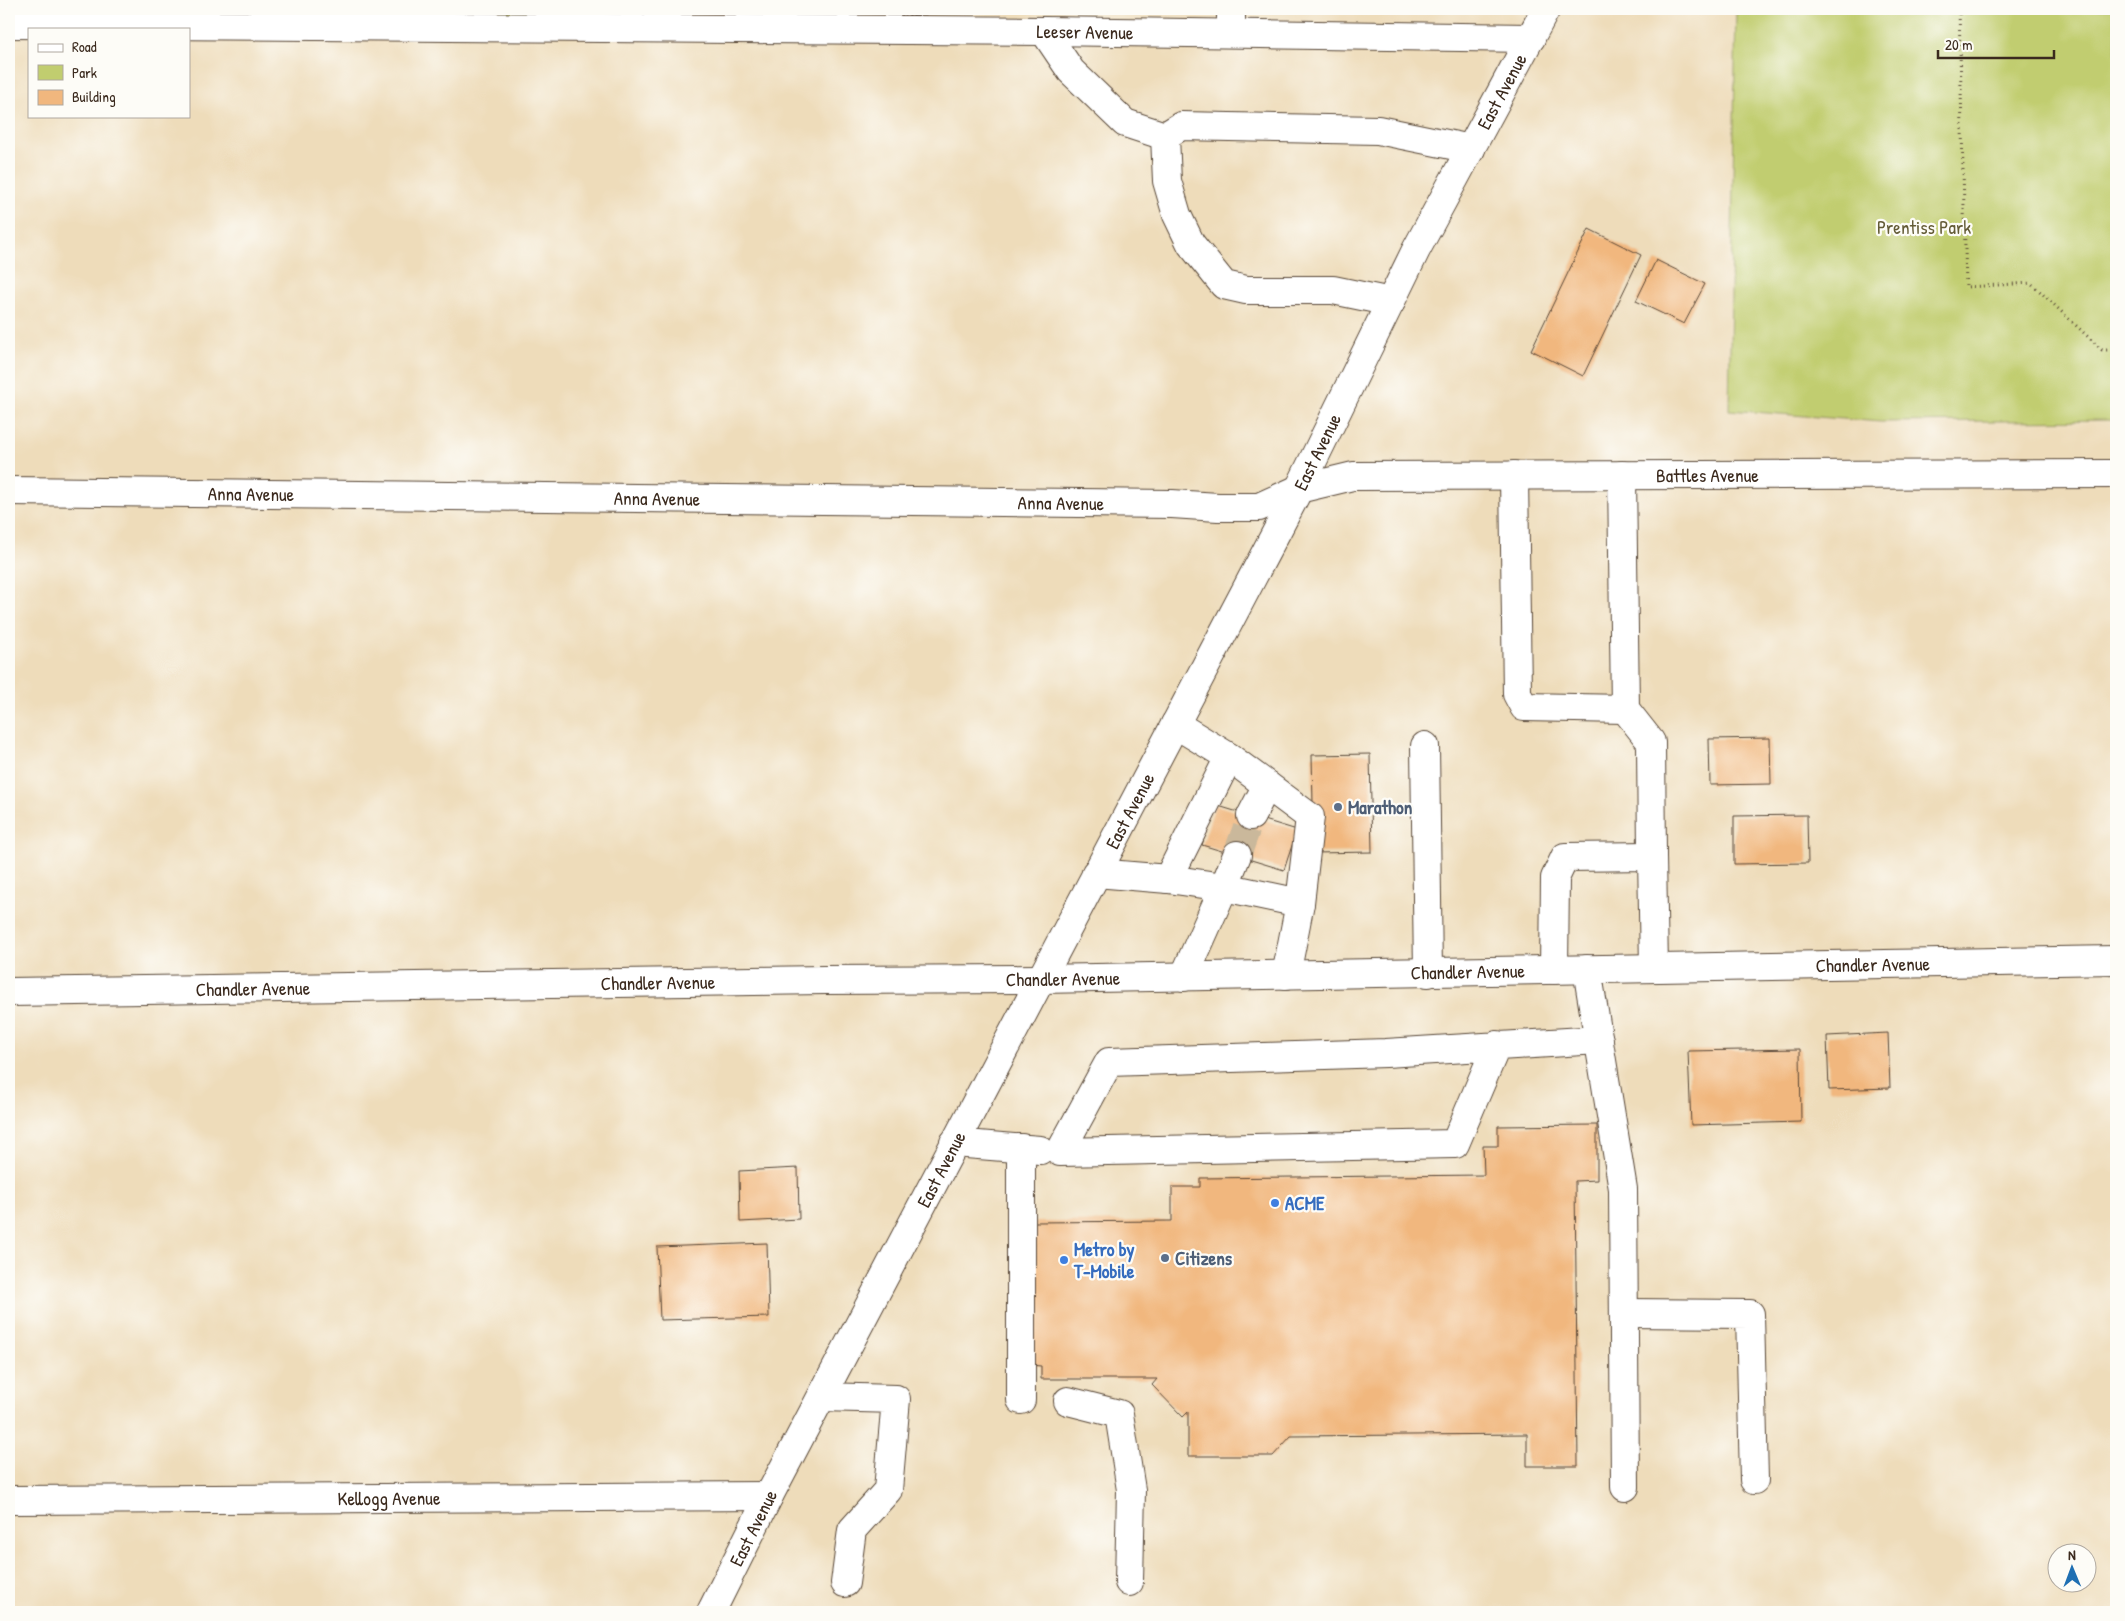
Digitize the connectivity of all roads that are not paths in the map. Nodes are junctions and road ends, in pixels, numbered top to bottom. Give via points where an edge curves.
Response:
1 (1546, 9) edge
2 (1231, 21) edge
3 (9, 24) edge
4 (1044, 31) junction
5 (1531, 38) junction
6 (1166, 136) junction
7 (1471, 150) junction
8 (1391, 302) junction
9 (2116, 474) edge
10 (1514, 475) junction
11 (1622, 475) junction
12 (1300, 490) junction
13 (9, 491) edge
14 (1625, 709) junction
15 (1175, 724) junction
16 (1425, 746) dead end
17 (1229, 757) junction
18 (1266, 785) junction
19 (1252, 816) tunnel mouth
20 (1236, 855) tunnel mouth
21 (1652, 856) junction
22 (1096, 873) junction
23 (1168, 879) junction
24 (1224, 887) junction
25 (1300, 903) junction
26 (2116, 960) edge
27 (1654, 968) junction
28 (1587, 969) junction
29 (1554, 970) junction
30 (1428, 972) junction
31 (1286, 975) junction
32 (1184, 977) junction
33 (1040, 979) junction
34 (9, 992) edge
35 (1599, 1040) junction
36 (1497, 1045) junction
37 (954, 1143) junction
38 (1021, 1148) junction
39 (1060, 1152) junction
40 (1624, 1313) junction
41 (822, 1398) junction
42 (1021, 1400) dead end
43 (1068, 1401) dead end
44 (1754, 1480) dead end
45 (1625, 1486) dead end
46 (769, 1496) junction
47 (9, 1500) edge
48 (1129, 1582) dead end
49 (845, 1583) dead end
50 (711, 1612) edge

1 - 5 street, East Avenue
2 - 4 street, Leeser Avenue
2 - 5 street, Leeser Avenue
3 - 4 street, Leeser Avenue
4 - 6 street via 1071,71 1125,123
5 - 7 street, East Avenue
6 - 7 street via 1181,126 1378,130
6 - 8 street via 1167,181 1177,215 1191,244 1224,285 1246,290 1332,290
7 - 8 street, East Avenue
8 - 12 street, East Avenue
9 - 11 street, Battles Avenue
10 - 11 street, Battles Avenue
10 - 12 street, Battles Avenue via 1353,476
10 - 14 street via 1517,694 1524,707
11 - 14 street
12 - 13 street, Anna Avenue via 1259,507
12 - 15 street, East Avenue
14 - 21 street via 1651,742
15 - 17 street
15 - 22 street, East Avenue
16 - 30 street
17 - 18 street
17 - 23 street
18 - 19 street
18 - 25 street via 1310,817
20 - 24 street
21 - 27 street
21 - 29 street via 1565,857 1554,878
22 - 23 street
22 - 33 street, East Avenue
23 - 24 street
24 - 25 street
24 - 32 street
25 - 31 street
26 - 27 street, Chandler Avenue
27 - 28 street, Chandler Avenue
28 - 29 street, Chandler Avenue
28 - 35 street
29 - 30 street, Chandler Avenue
30 - 31 street, Chandler Avenue
31 - 32 street, Chandler Avenue
32 - 33 street, Chandler Avenue
33 - 34 street, Chandler Avenue
33 - 37 street, East Avenue
35 - 36 street
35 - 40 street via 1623,1190
36 - 39 street via 1109,1062
36 - 39 street via 1455,1144
37 - 38 street
37 - 41 street, East Avenue
38 - 39 street
38 - 42 street
40 - 44 street via 1750,1314
40 - 45 street
41 - 46 street, East Avenue
41 - 49 street via 896,1399 888,1490 852,1530
43 - 48 street via 1119,1414 1131,1490
46 - 47 street, Kellogg Avenue
46 - 50 street, East Avenue

